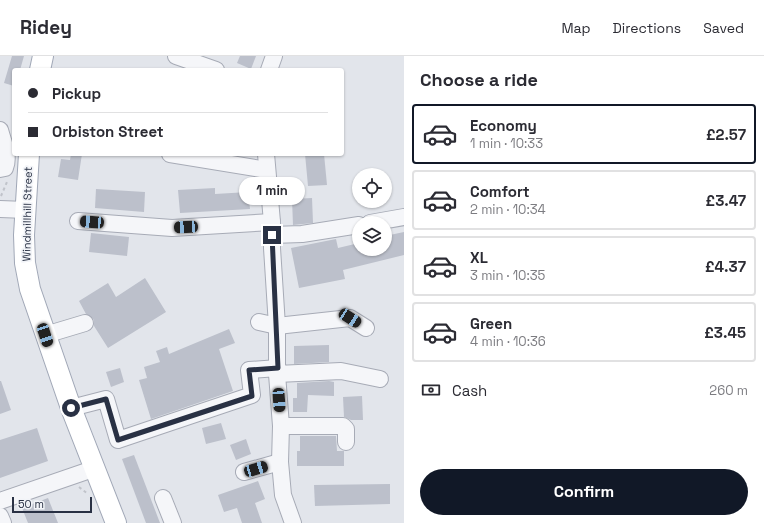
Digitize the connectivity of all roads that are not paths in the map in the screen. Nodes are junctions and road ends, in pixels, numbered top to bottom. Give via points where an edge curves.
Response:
1 (43, 56) edge
2 (176, 56) edge
3 (274, 56) edge
4 (40, 68) edge
5 (210, 68) edge
6 (270, 68) edge
7 (0, 130) edge
8 (29, 156) edge
9 (182, 156) edge
10 (266, 156) edge
11 (0, 169) edge
12 (267, 170) junction
13 (0, 209) edge
14 (26, 210) junction
15 (404, 217) edge
16 (392, 219) edge
17 (78, 221) dead end
18 (352, 226) edge
19 (272, 229) junction
20 (258, 322) dead end
21 (85, 323) dead end
22 (277, 326) junction
23 (366, 328) dead end
24 (45, 335) junction
25 (278, 371) junction
26 (380, 380) dead end
27 (71, 408) junction
28 (281, 426) junction
29 (346, 442) dead end
30 (280, 462) junction
31 (93, 469) junction
32 (244, 472) dead end
33 (163, 498) dead end
34 (0, 501) edge
35 (0, 516) edge
36 (3, 523) edge
37 (116, 523) edge
38 (173, 523) edge
39 (293, 523) edge

1 - 4 main road
2 - 5 street
3 - 6 street
7 - 11 street via 7,155 5,168
8 - 14 main road, Windmillhill Street
9 - 12 street
10 - 12 street
12 - 19 street
13 - 14 street
14 - 24 main road, Windmillhill Street via 25,263 30,289
15 - 16 street
17 - 19 street via 172,228
18 - 19 street via 302,234
19 - 22 street
20 - 22 street
21 - 24 street
22 - 23 street via 350,318
22 - 25 street
24 - 27 main road, Windmillhill Street
25 - 26 street via 341,371
25 - 27 street via 249,370 252,396 118,440 106,399
25 - 28 street
27 - 31 main road, Windmillhill Street
28 - 29 street via 343,426 346,429
28 - 30 street
30 - 32 street
30 - 39 street via 283,495
31 - 34 street
31 - 37 main road, Windmillhill Street
33 - 38 street
35 - 36 street

